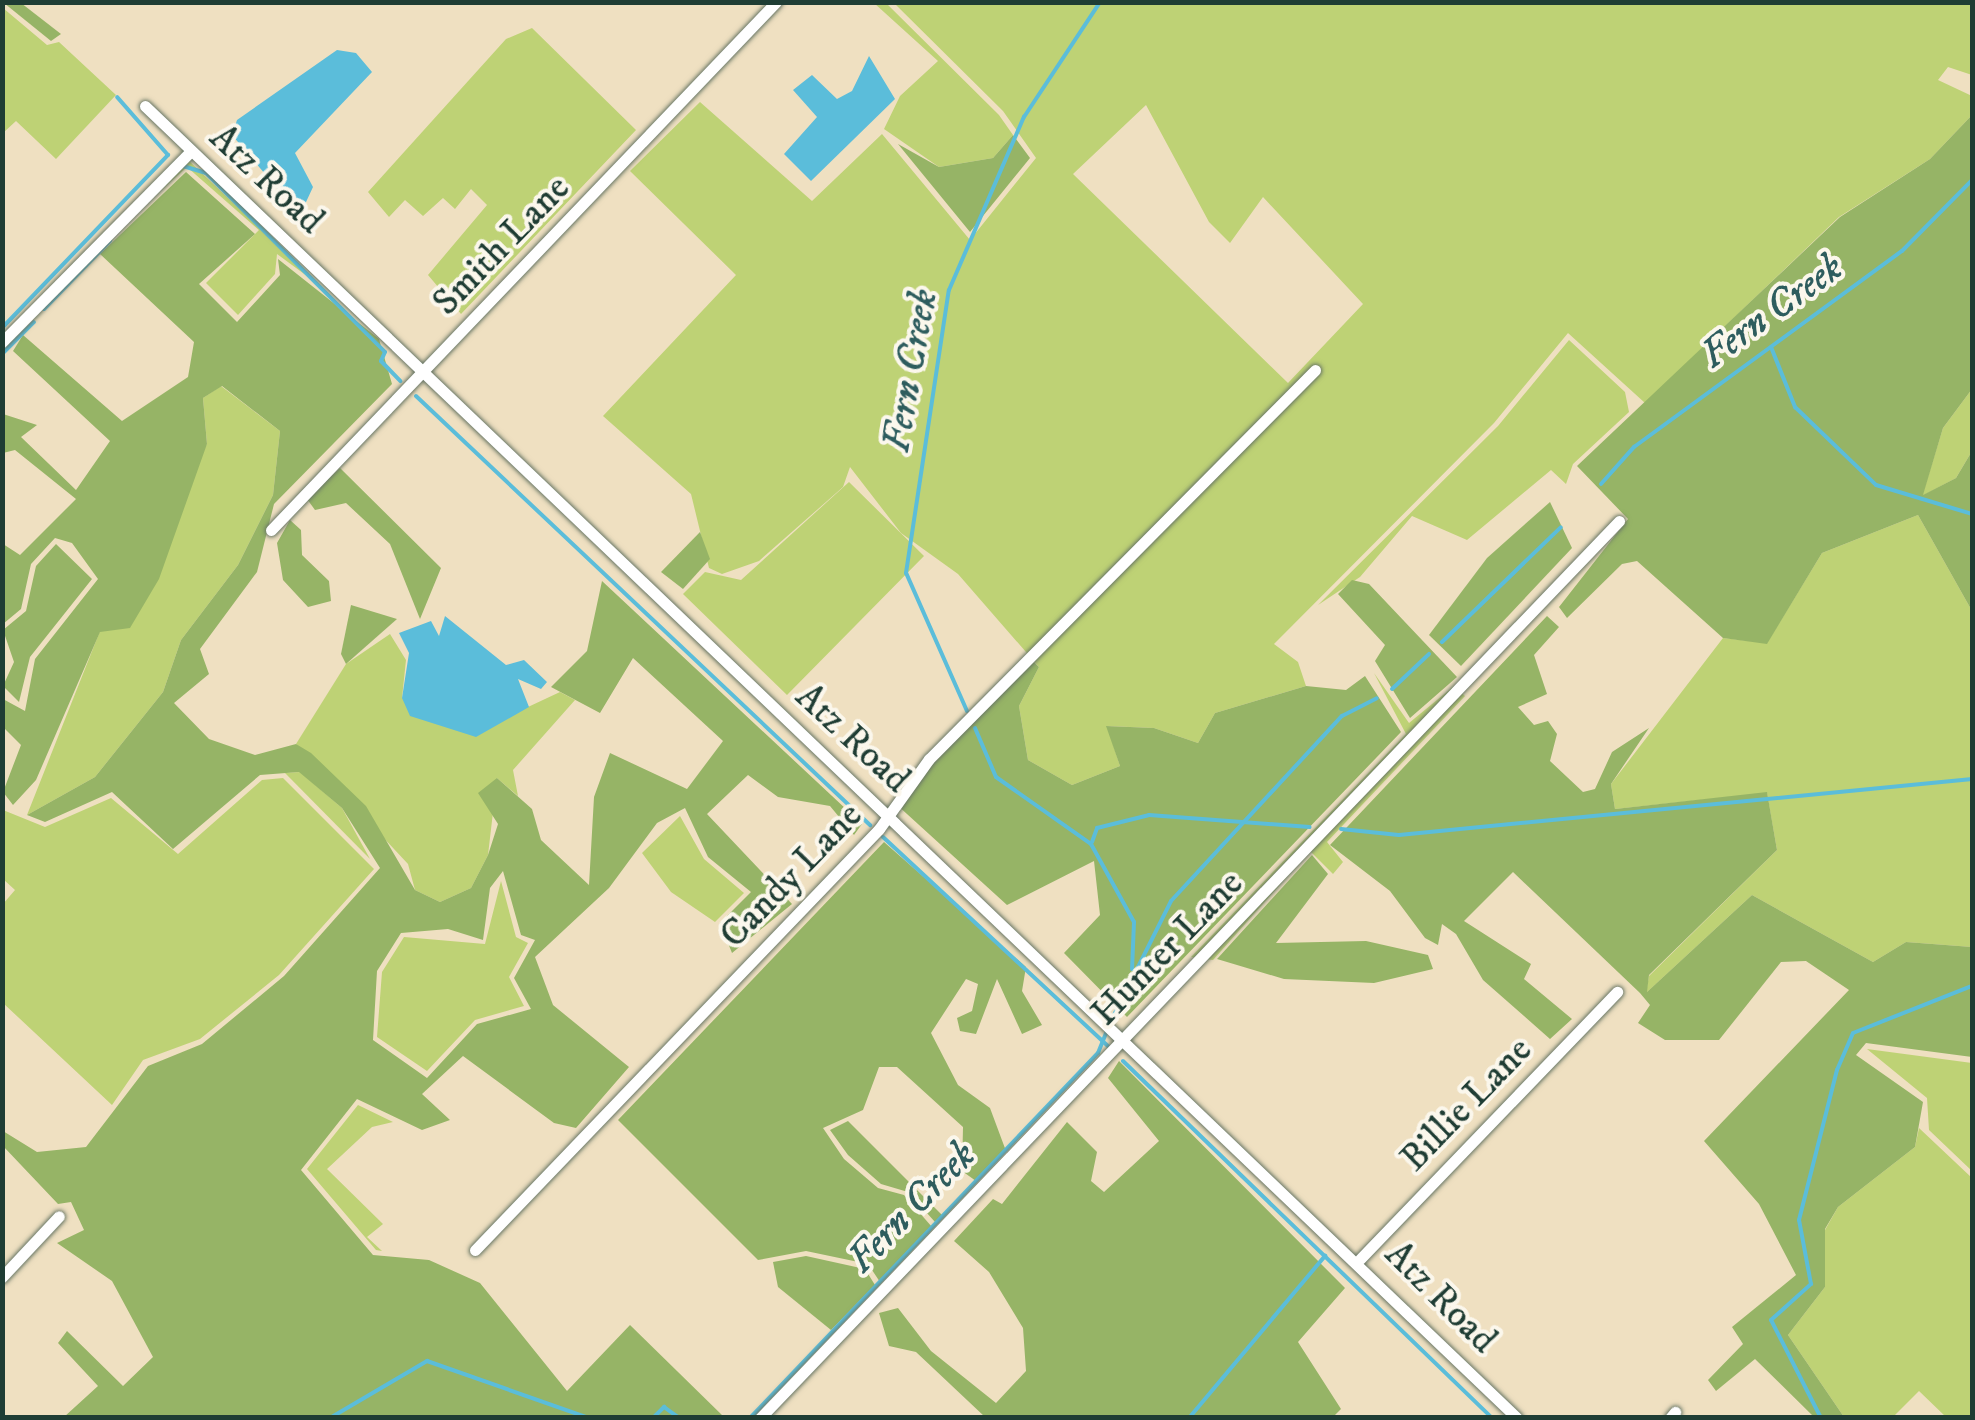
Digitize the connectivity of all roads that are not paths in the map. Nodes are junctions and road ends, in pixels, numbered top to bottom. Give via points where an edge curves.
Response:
1 (776, 2) edge
2 (145, 106) dead end
3 (190, 150) junction
4 (2, 342) edge
5 (1315, 370) dead end
6 (423, 371) junction
7 (1618, 521) dead end
8 (270, 530) dead end
9 (890, 816) junction
10 (1617, 992) dead end
11 (1125, 1037) junction
12 (59, 1216) dead end
13 (476, 1250) dead end
14 (1360, 1260) junction
15 (2, 1277) edge
16 (760, 1418) edge
17 (1517, 1418) edge

1 - 6 street, Smith Lane
2 - 3 street, Atz Road
3 - 4 street
3 - 6 street, Atz Road
5 - 9 street, Candy Lane via 929,759
6 - 8 street, Smith Lane
6 - 9 street, Atz Road
7 - 11 street, Hunter Lane
9 - 11 street, Atz Road
9 - 13 street, Candy Lane
10 - 14 street, Billie Lane
11 - 14 street, Atz Road
11 - 16 street, Hunter Lane
12 - 15 street
14 - 17 street, Atz Road

